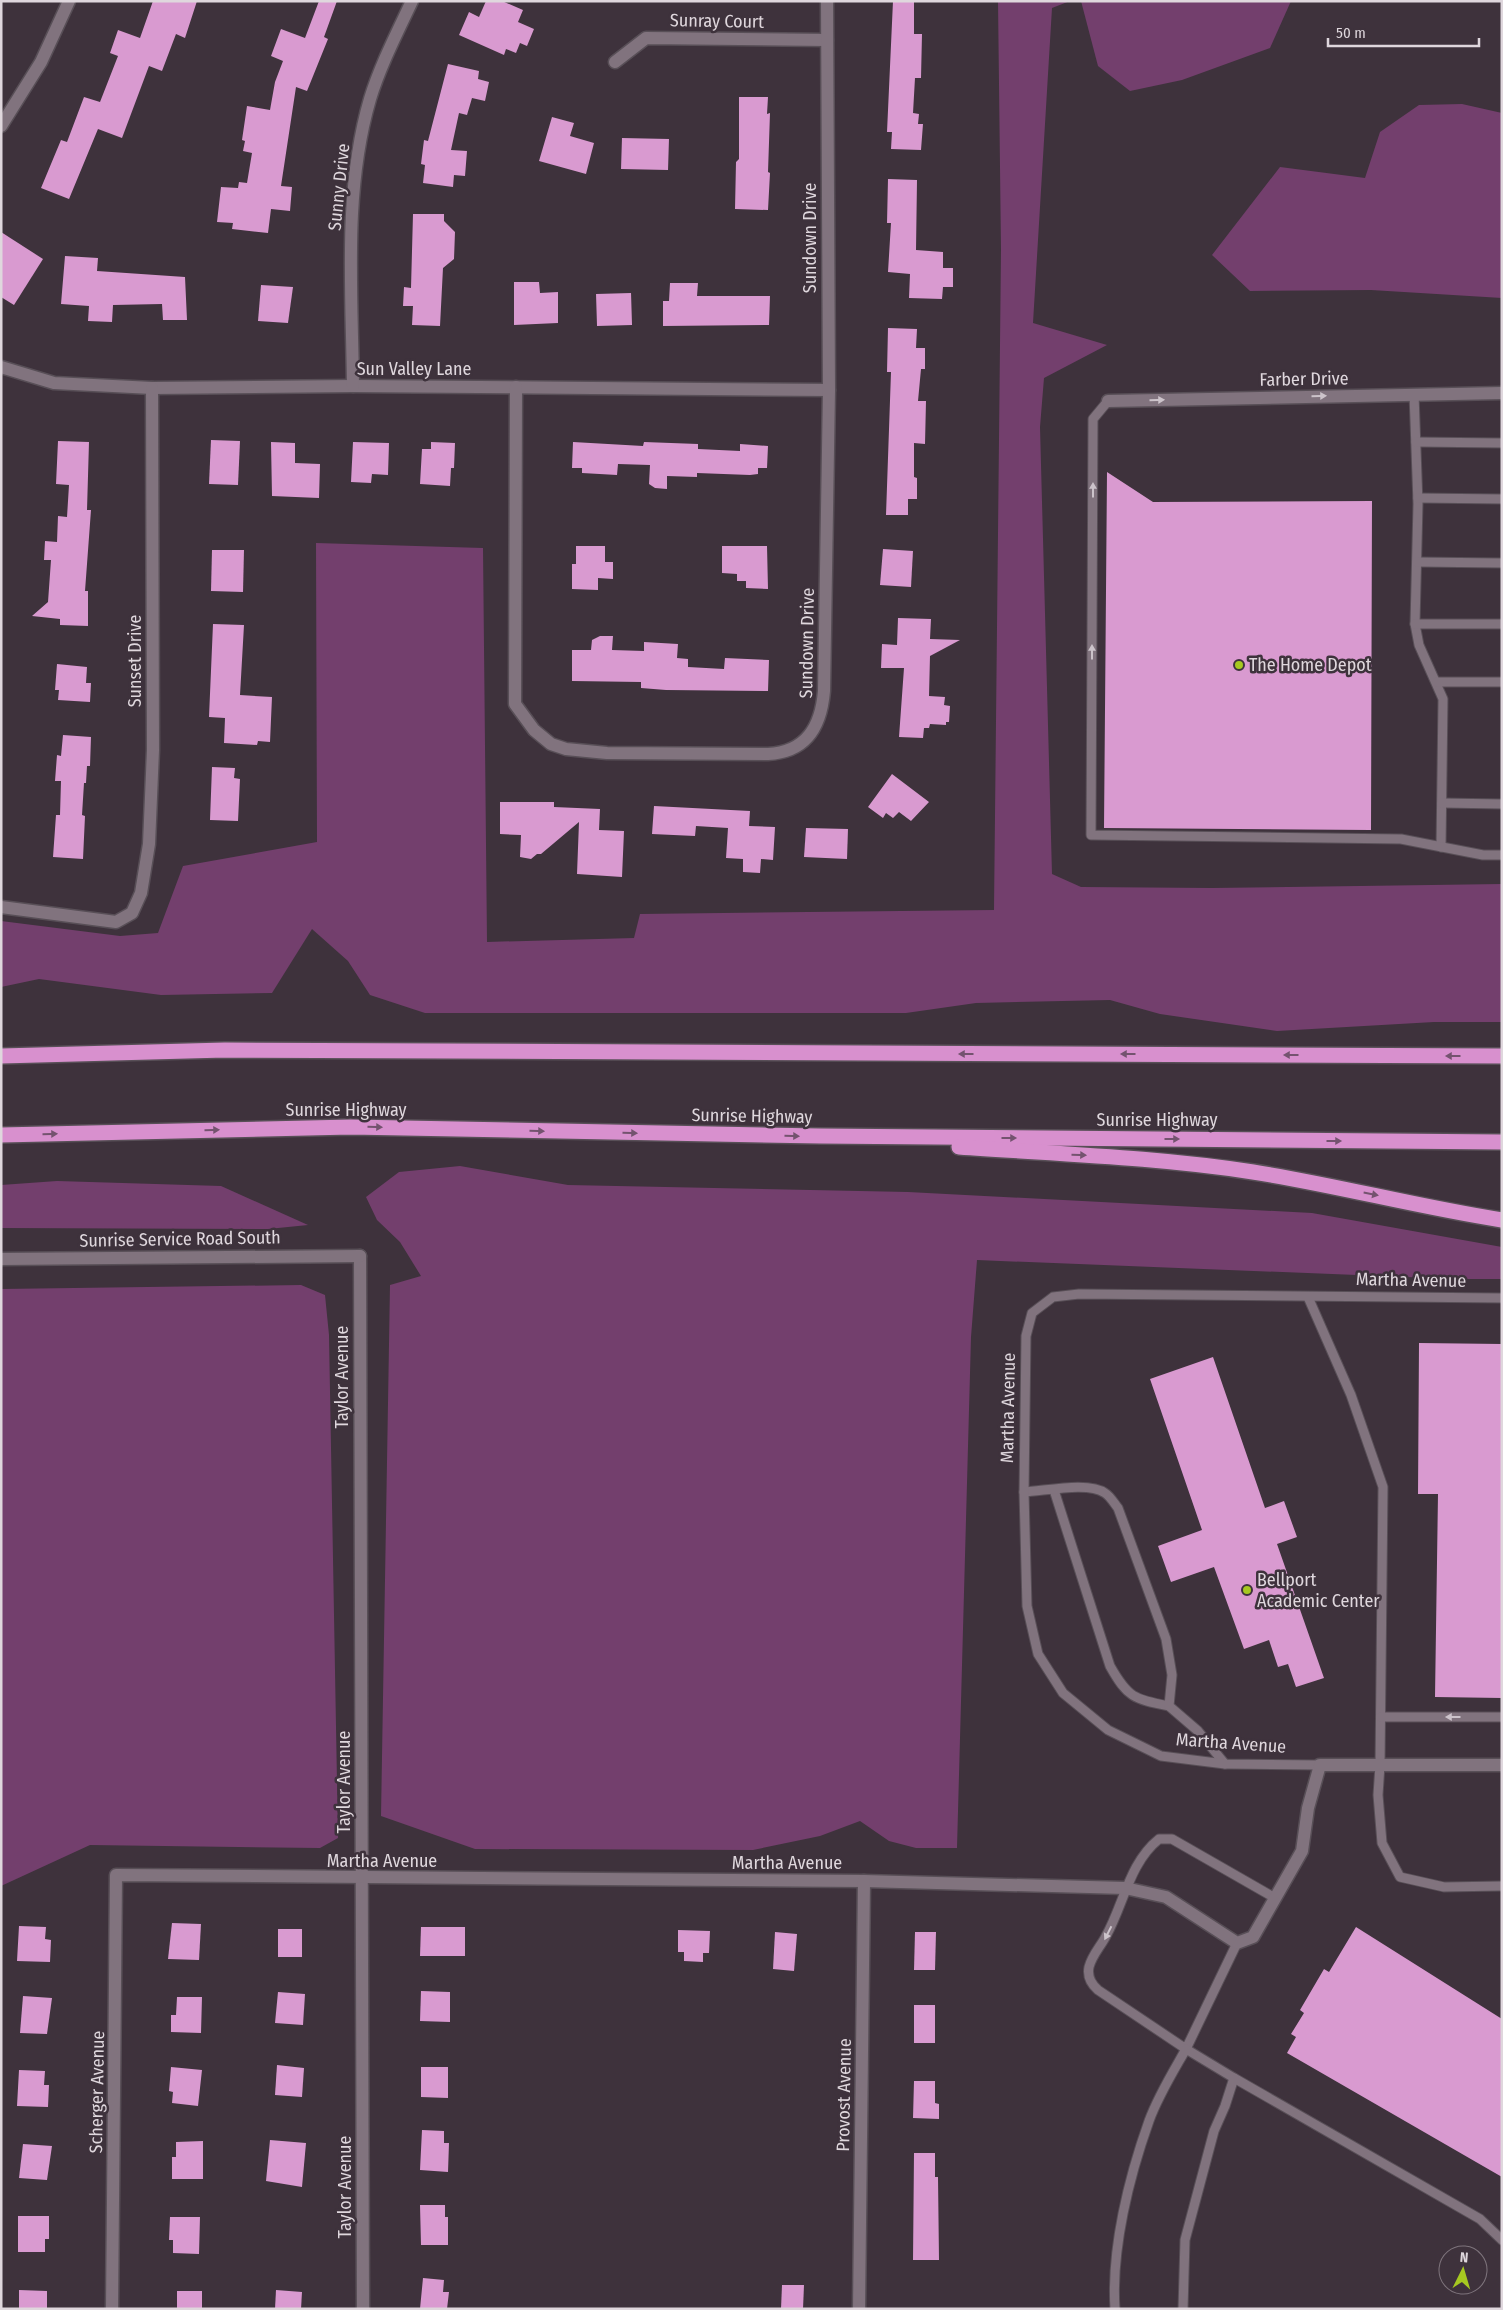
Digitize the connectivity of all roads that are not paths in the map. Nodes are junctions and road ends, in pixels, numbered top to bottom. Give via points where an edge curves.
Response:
1 (68, 1) edge
2 (412, 1) edge
3 (827, 1) edge
4 (827, 40) junction
5 (615, 62) dead end
6 (1, 126) edge
7 (1, 367) edge
8 (354, 386) junction
9 (516, 387) junction
10 (152, 388) junction
11 (829, 390) junction
12 (1502, 393) edge
13 (1414, 394) junction
14 (1108, 401) joint
15 (1416, 442) junction
16 (1502, 443) edge
17 (1418, 498) junction
18 (1502, 499) edge
19 (1417, 562) junction
20 (1502, 563) edge
21 (1415, 624) junction
22 (1502, 624) edge
23 (1437, 682) junction
24 (1502, 682) edge
25 (1442, 803) junction
26 (1502, 804) edge
27 (1441, 847) junction
28 (1502, 855) edge
29 (1, 907) edge
30 (1, 1056) edge
31 (1502, 1056) edge
32 (1, 1135) edge
33 (820, 1136) junction
34 (1502, 1142) edge
35 (1502, 1220) edge
36 (360, 1256) joint
37 (1, 1258) edge
38 (1308, 1296) junction
39 (1502, 1298) edge
40 (1054, 1490) junction
41 (1024, 1492) junction
42 (1169, 1706) junction
43 (1381, 1717) junction
44 (1502, 1717) edge
45 (1225, 1764) junction
46 (1320, 1765) junction
47 (1380, 1765) junction
48 (1502, 1765) edge
49 (116, 1875) joint
50 (362, 1878) junction
51 (864, 1881) junction
52 (1502, 1886) edge
53 (1125, 1888) junction
54 (1275, 1898) junction
55 (1237, 1944) junction
56 (1186, 2049) junction
57 (1234, 2078) junction
58 (1502, 2240) edge
59 (112, 2309) edge
60 (363, 2309) edge
61 (859, 2309) edge
62 (1115, 2309) edge
63 (1183, 2309) edge

1 - 6 street via 41,62
2 - 8 street, Sunny Drive via 370,99 357,162 351,235
3 - 4 street, Sundown Drive
4 - 5 street, Sunray Court via 646,38
4 - 11 street, Sundown Drive
7 - 10 street, Sun Valley Lane via 54,383
8 - 9 street, Sun Valley Lane
8 - 10 street, Sun Valley Lane
9 - 11 street, Sun Valley Lane
9 - 11 street, Sundown Drive via 515,704 534,730 551,744 582,752 616,753 782,753 806,740 820,719 824,691
10 - 29 street, Sunset Drive via 153,750 149,844 142,893 132,913 116,922
12 - 13 street, Farber Drive
14 -> 13 street, Farber Drive
13 - 15 lane
27 -> 14 lane via 1401,839 1091,836 1093,419
15 - 16 lane
15 - 17 lane
17 - 18 lane
17 - 19 lane
19 - 20 lane
19 - 21 lane
21 - 22 lane
21 - 23 lane via 1419,645
23 - 24 lane
23 - 25 lane via 1443,699
25 - 26 lane
25 - 27 lane
27 - 28 lane
31 -> 30 highway via 225,1050
32 -> 33 highway, Sunrise Highway via 350,1127
33 -> 34 highway, Sunrise Highway
33 -> 35 highway via 1200,1164
36 - 37 street, Sunrise Service Road South
36 - 50 street, Taylor Avenue
38 - 39 lane, Martha Avenue
38 - 41 lane, Martha Avenue via 1079,1294 1052,1298 1032,1313 1026,1336
38 - 43 lane via 1352,1395 1383,1486
40 - 41 lane
40 - 42 lane via 1110,1666 1123,1690 1143,1700
40 - 42 lane via 1085,1485 1105,1492 1118,1508 1166,1639 1172,1675
41 - 45 lane, Martha Avenue via 1027,1606 1038,1654 1063,1693 1108,1730 1161,1756
42 - 45 lane via 1198,1731
44 -> 43 lane
43 - 47 lane
45 - 46 lane, Martha Avenue
46 - 47 street, Martha Avenue
46 - 54 street via 1308,1808 1302,1851
47 - 48 street, Martha Avenue
47 - 52 lane via 1378,1795 1382,1843 1400,1877 1444,1887
49 - 50 street, Martha Avenue
49 - 59 street, Scherger Avenue
50 - 51 street, Martha Avenue
50 - 60 street, Taylor Avenue
51 - 53 street, Martha Avenue
51 - 61 street, Provost Avenue
53 - 54 lane via 1149,1847 1159,1839 1172,1839
53 - 55 street, Martha Avenue via 1166,1897
53 -> 56 lane via 1116,1917 1090,1966 1092,1985
54 - 55 street via 1253,1937
55 - 56 lane
56 - 57 lane
56 - 62 lane via 1150,2120 1124,2203
57 - 58 lane via 1480,2219
57 - 63 lane via 1214,2131 1185,2240

